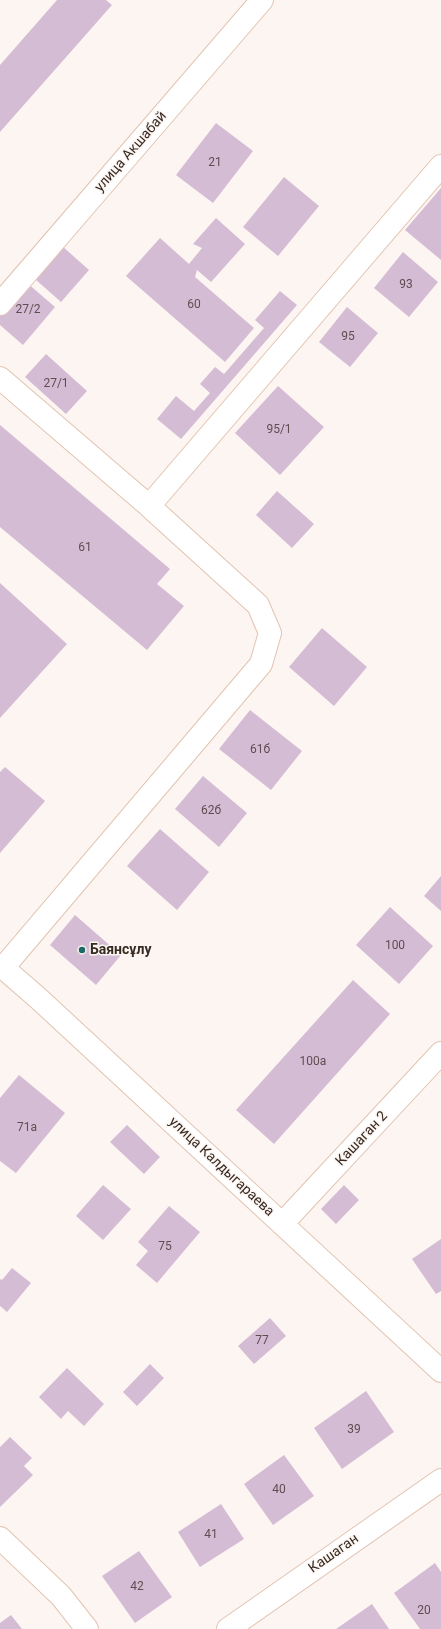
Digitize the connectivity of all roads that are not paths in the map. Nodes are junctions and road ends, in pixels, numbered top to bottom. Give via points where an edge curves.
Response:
1 (262, 0) edge
2 (441, 166) edge
3 (0, 304) edge
4 (0, 378) edge
5 (148, 506) junction
6 (2, 966) edge
7 (441, 1054) edge
8 (282, 1224) junction
9 (441, 1371) edge
10 (441, 1480) edge
11 (0, 1538) edge
12 (87, 1629) edge
13 (228, 1629) edge

1 - 3 street, улица Акшабай
2 - 5 street
4 - 5 street
5 - 6 street via 258,605 270,633 261,664
6 - 8 street, улица Калдыгараева
7 - 8 street, Кашаган 2
8 - 9 street, улица Калдыгараева
10 - 13 street, Кашаган
11 - 12 street via 61,1596

